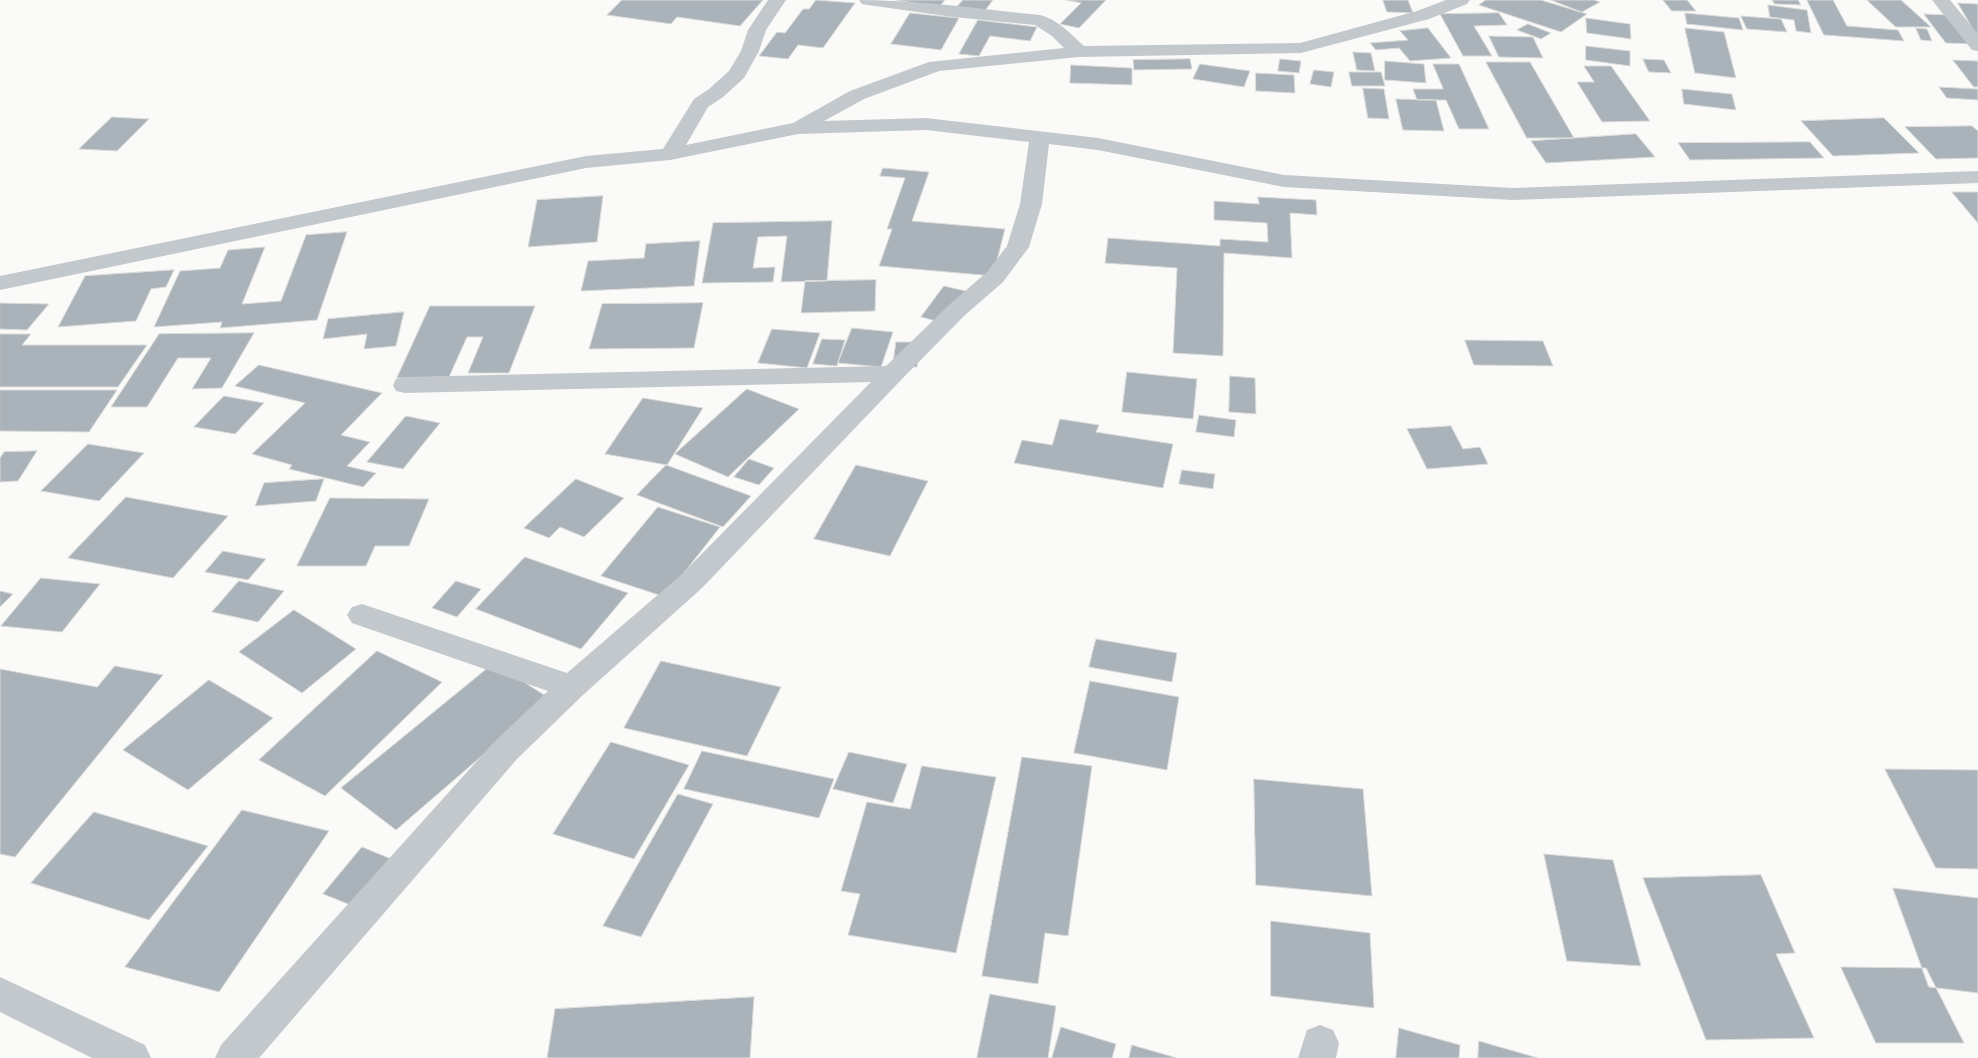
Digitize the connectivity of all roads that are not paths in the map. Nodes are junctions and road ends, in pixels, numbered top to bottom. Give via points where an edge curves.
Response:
1 (777, 0) edge
2 (868, 0) edge
3 (1461, 0) edge
4 (1941, 0) edge
5 (1978, 46) edge
6 (1079, 52) junction
7 (798, 128) junction
8 (1040, 137) junction
9 (670, 154) junction
10 (1978, 177) edge
11 (0, 283) edge
12 (893, 374) junction
13 (405, 385) dead end
14 (362, 615) dead end
15 (572, 688) junction
16 (0, 994) edge
17 (132, 1058) edge
18 (234, 1058) edge

1 - 9 street via 757,30 737,74 701,102
2 - 6 street via 1040,20
3 - 6 street via 1422,16 1301,48
4 - 5 street
6 - 7 street via 936,66 857,95
7 - 8 street via 926,124
7 - 9 street
8 - 10 street via 1098,144 1284,181 1513,194
8 - 12 street via 1031,204 1018,247 995,277
9 - 11 street via 586,162
12 - 13 street
12 - 15 street via 692,581
14 - 15 street
15 - 18 street via 506,750
16 - 17 street

